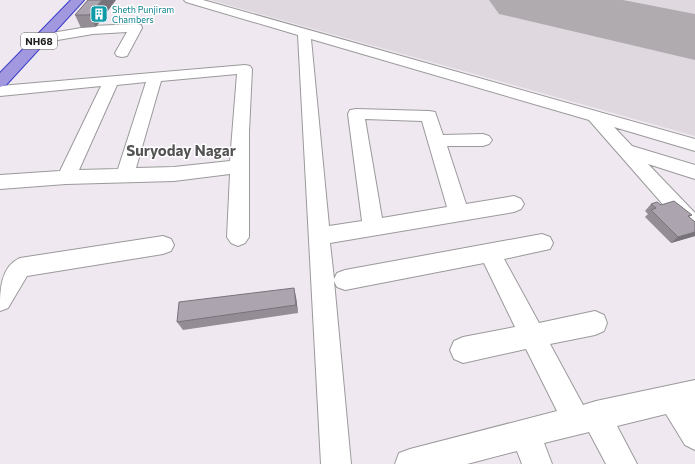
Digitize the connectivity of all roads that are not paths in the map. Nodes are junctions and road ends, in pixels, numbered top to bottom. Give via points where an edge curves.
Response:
1 (68, 0) edge
2 (78, 0) edge
3 (190, 0) edge
4 (304, 32) junction
5 (40, 39) junction
6 (122, 53) dead end
7 (0, 69) edge
8 (155, 77) junction
9 (110, 81) junction
10 (0, 82) edge
11 (0, 91) edge
12 (595, 117) junction
13 (483, 140) dead end
14 (436, 141) junction
15 (695, 145) edge
16 (626, 151) junction
17 (239, 166) junction
18 (695, 172) edge
19 (125, 175) junction
20 (66, 177) junction
21 (0, 182) edge
22 (514, 204) dead end
23 (459, 213) junction
24 (373, 227) junction
25 (695, 227) edge
26 (319, 236) junction
27 (238, 237) dead end
28 (542, 243) dead end
29 (163, 245) dead end
30 (489, 252) junction
31 (345, 280) dead end
32 (0, 300) edge
33 (595, 323) dead end
34 (533, 336) junction
35 (463, 350) dead end
36 (683, 396) edge
37 (586, 418) junction
38 (525, 433) junction
39 (695, 435) edge
40 (336, 464) edge
41 (410, 464) edge
42 (538, 464) edge
43 (622, 464) edge

1 - 7 highway, NH68
2 - 5 highway, NH68
3 - 4 street
4 - 12 street
4 - 26 street
5 - 6 street via 93,30 136,28
5 - 10 highway, NH68
8 - 9 street
8 - 17 street via 245,69
8 - 19 street
9 - 11 street
9 - 20 street
12 - 15 street
12 - 16 street
13 - 14 street
14 - 23 street
14 - 24 street via 429,116 356,114
16 - 18 street
16 - 25 street
17 - 19 street via 174,174
17 - 27 street
19 - 20 street
20 - 21 street
22 - 23 street
23 - 24 street
24 - 26 street
26 - 40 street
28 - 30 street
29 - 32 street via 20,268
30 - 31 street
30 - 34 street
33 - 34 street
34 - 35 street
34 - 37 street
36 - 37 street
36 - 39 street
37 - 38 street
37 - 43 street
38 - 41 street
38 - 42 street

